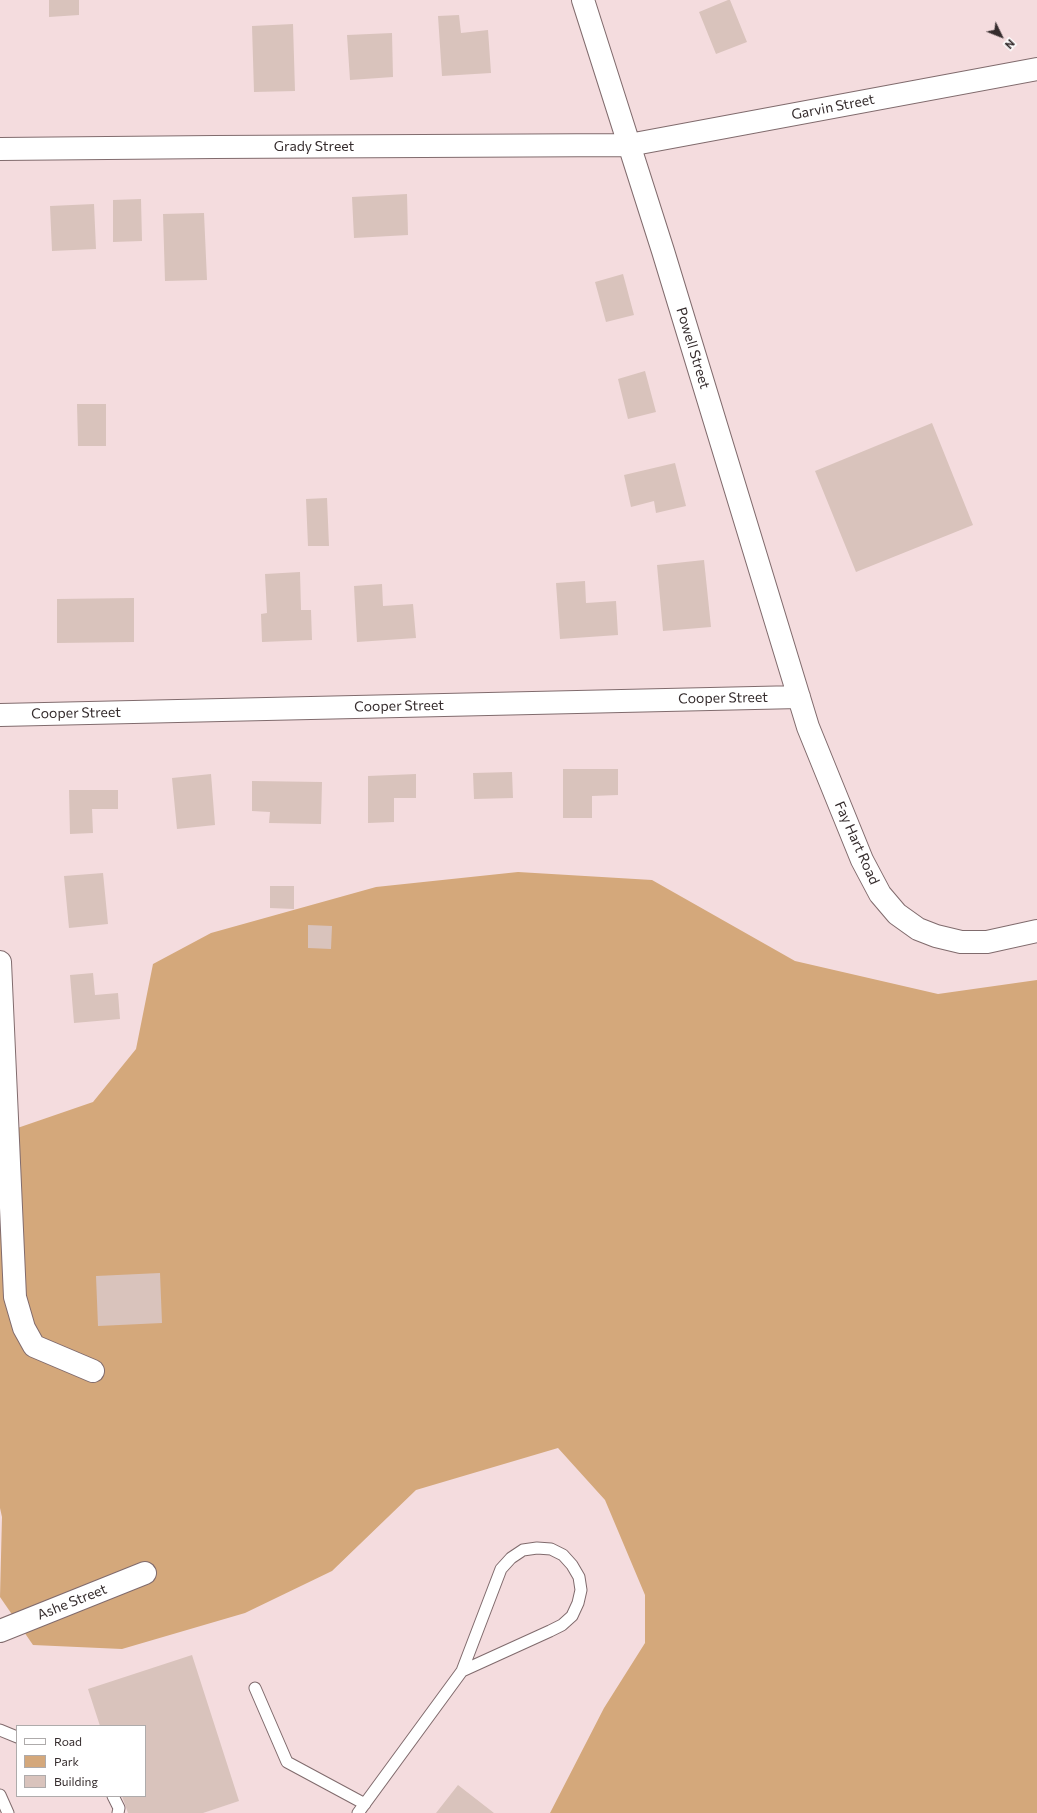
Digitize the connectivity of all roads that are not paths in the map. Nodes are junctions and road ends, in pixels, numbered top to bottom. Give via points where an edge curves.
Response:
1 (583, 0) edge
2 (1037, 69) edge
3 (628, 145) junction
4 (0, 150) edge
5 (799, 696) junction
6 (0, 715) edge
7 (1037, 931) edge
8 (0, 962) edge
9 (93, 1371) dead end
10 (145, 1573) dead end
11 (0, 1631) edge
12 (462, 1671) junction
13 (255, 1688) dead end
14 (0, 1730) edge
15 (16, 1737) edge
16 (0, 1795) edge
17 (114, 1797) edge
18 (362, 1809) edge
19 (8, 1813) edge
20 (118, 1813) edge

1 - 3 street, Powell Street
2 - 3 street, Garvin Street
3 - 4 street, Grady Street
3 - 5 street, Powell Street via 663,251
5 - 6 street, Cooper Street
5 - 7 street, Fay Hart Road via 808,728 862,860 880,894 897,914 918,929 961,942 987,942
8 - 9 street via 15,1297 24,1328 34,1346
10 - 11 street, Ashe Street
12 - 12 lane via 550,1631 572,1616 581,1590 579,1577 563,1555 551,1549 537,1548 523,1550 511,1558 502,1569
12 - 18 lane
13 - 18 lane via 287,1762
14 - 15 lane
16 - 19 lane
17 - 20 lane via 119,1808

